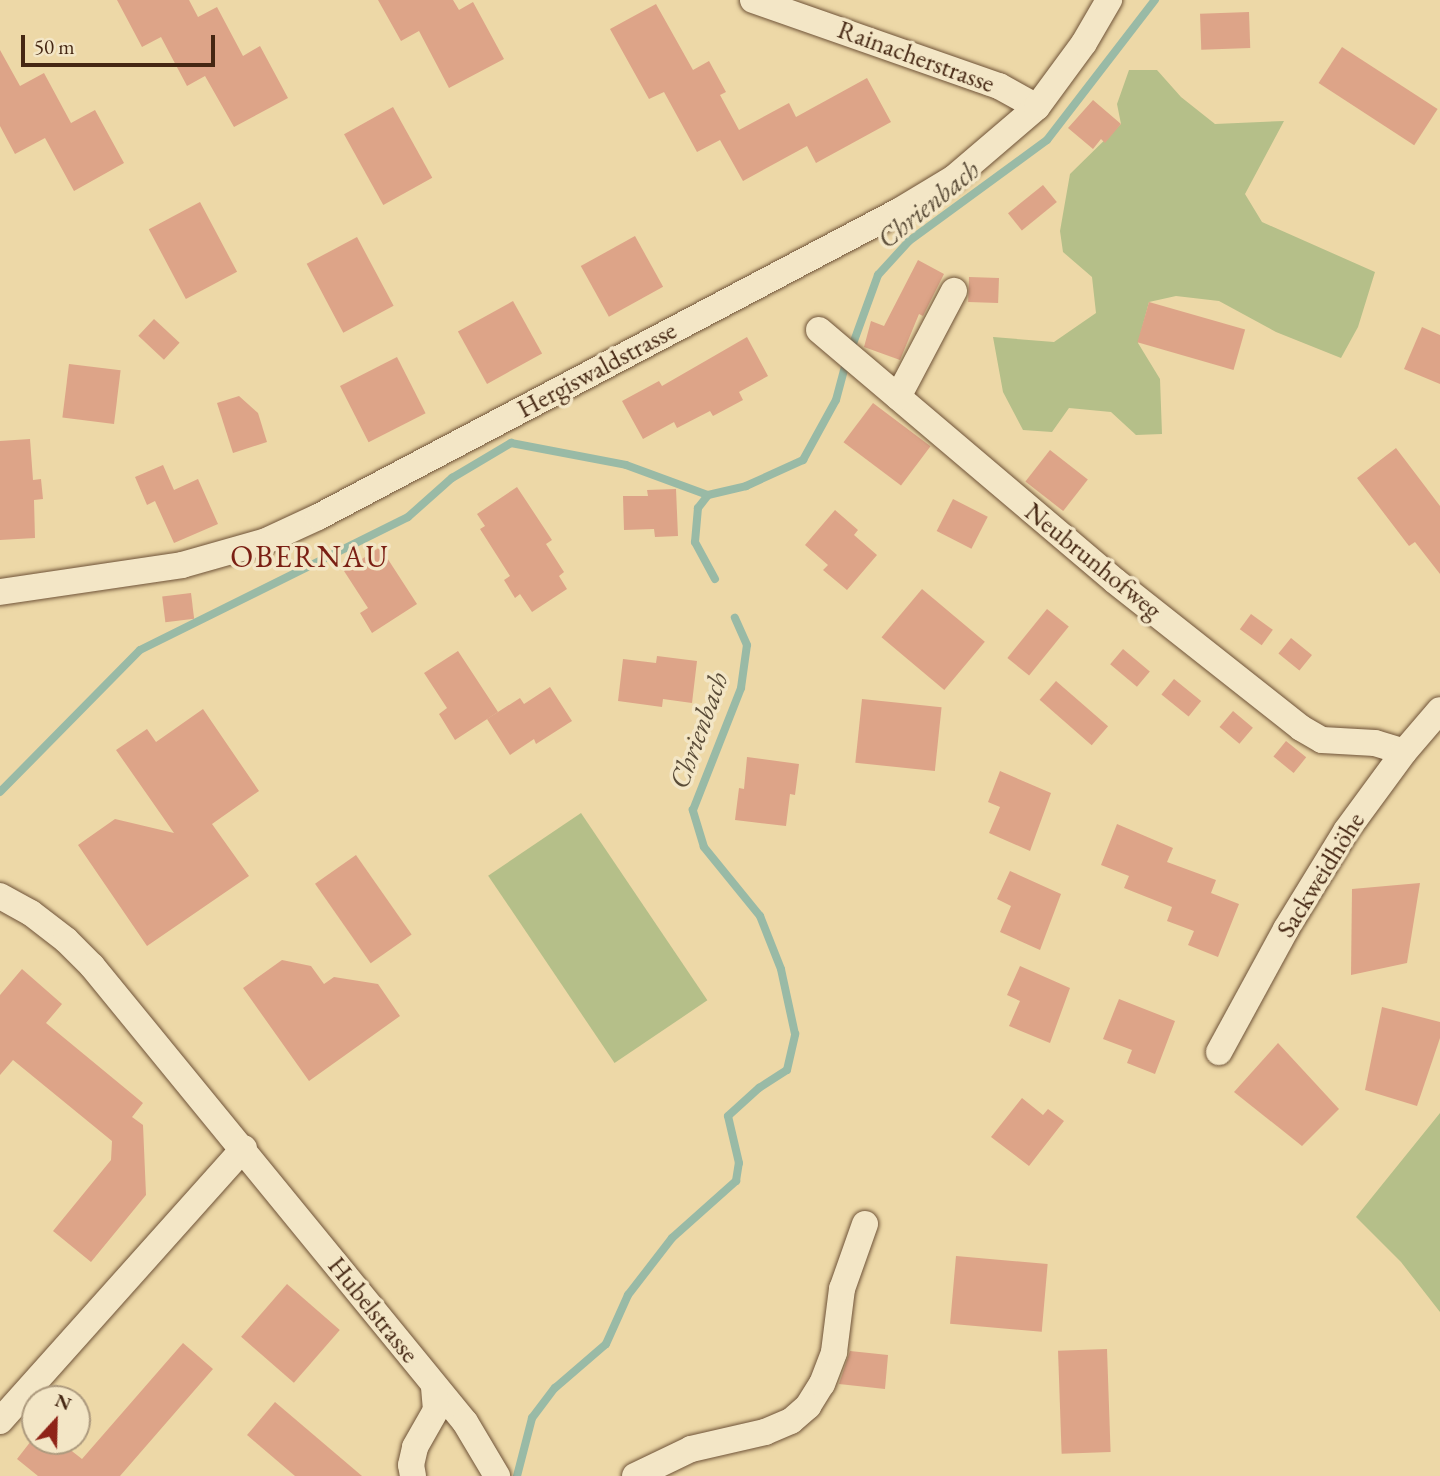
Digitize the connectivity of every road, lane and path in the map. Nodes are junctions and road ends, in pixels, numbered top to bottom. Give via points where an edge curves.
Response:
1 (753, 0) edge
2 (1110, 0) edge
3 (1037, 107) junction
4 (954, 291) dead end
5 (819, 330) dead end
6 (898, 397) junction
7 (0, 592) edge
8 (1440, 710) edge
9 (1404, 752) junction
10 (0, 896) edge
11 (1219, 1052) dead end
12 (244, 1149) junction
13 (865, 1224) dead end
14 (434, 1387) junction
15 (0, 1421) edge
16 (413, 1476) edge
17 (497, 1476) edge
18 (635, 1476) edge

1 - 3 street, Rainacherstrasse via 999,86
2 - 3 street, Hergiswaldstrasse
3 - 7 street, Hergiswaldstrasse via 954,178 901,210 318,517 266,541 203,561
4 - 6 street
5 - 6 street, Neubrunhofweg
6 - 9 street, Neubrunhofweg via 1115,581 1301,728 1322,740 1375,743
8 - 9 street, Sackweidhöhe
9 - 11 street, Sackweidhöhe via 1346,831 1292,918
10 - 12 street, Hubelstrasse via 32,913 66,940
12 - 14 street, Hubelstrasse
12 - 15 street
13 - 18 street via 842,1289 834,1352 808,1406 782,1425 691,1449
14 - 16 street via 436,1410 415,1447
14 - 17 street, Hubelstrasse via 465,1422

